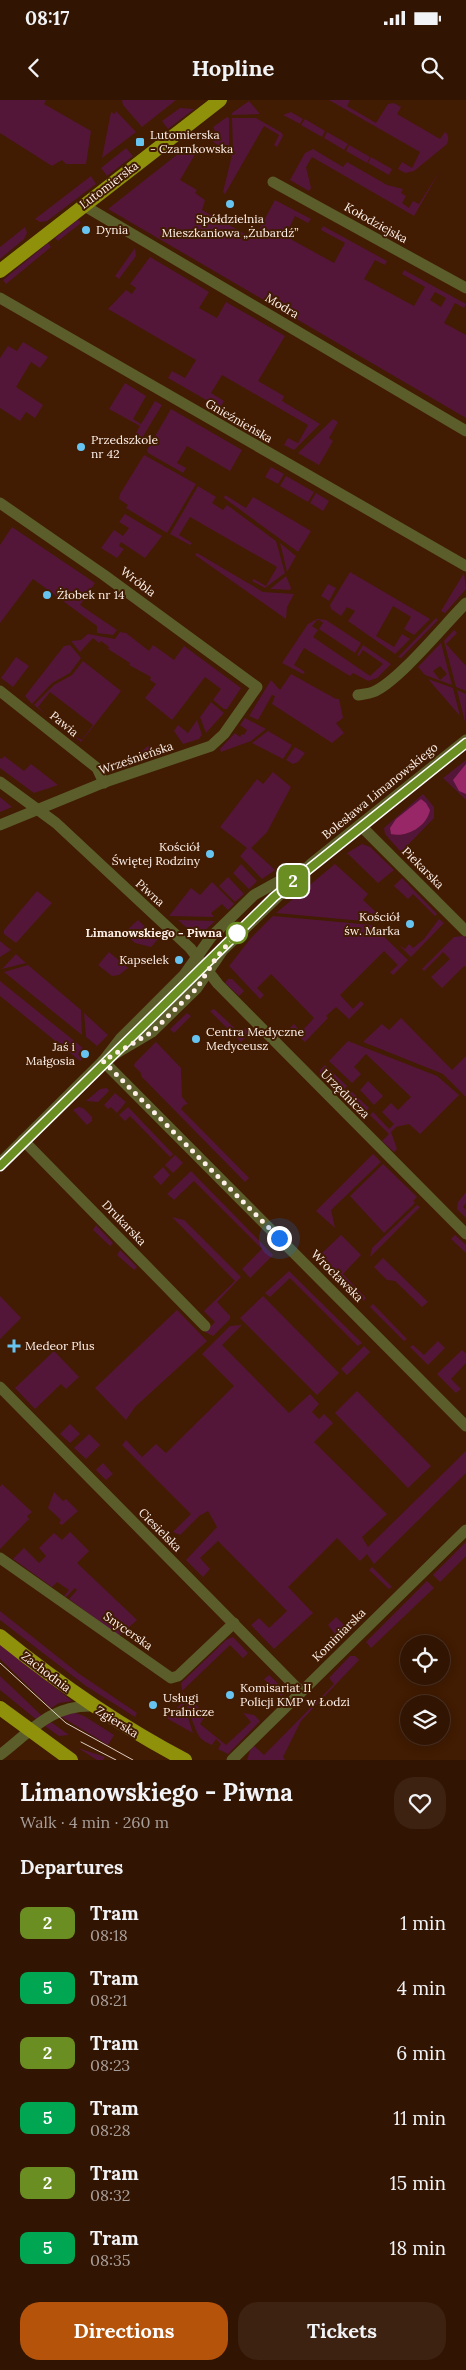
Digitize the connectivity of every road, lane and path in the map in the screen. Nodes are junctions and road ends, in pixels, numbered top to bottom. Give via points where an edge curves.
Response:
1 (220, 100) edge
2 (274, 182) dead end
3 (83, 205) junction
4 (0, 271) edge
5 (466, 288) edge
6 (0, 298) edge
7 (466, 431) edge
8 (0, 503) edge
9 (466, 566) edge
10 (466, 603) edge
11 (257, 687) joint
12 (0, 691) edge
13 (358, 695) dead end
14 (466, 740) edge
15 (0, 782) edge
16 (104, 783) junction
17 (37, 809) junction
18 (360, 824) junction
19 (0, 825) edge
20 (312, 863) junction
21 (466, 931) edge
22 (198, 957) junction
23 (208, 972) junction
24 (103, 1061) junction
25 (24, 1140) junction
26 (0, 1163) edge
27 (466, 1234) edge
28 (205, 1326) dead end
29 (0, 1387) edge
30 (466, 1426) edge
31 (466, 1530) edge
32 (0, 1558) edge
33 (234, 1623) junction
34 (0, 1636) edge
35 (301, 1692) junction
36 (92, 1706) junction
37 (0, 1708) edge
38 (30, 1732) junction
39 (0, 1755) edge
40 (71, 1760) edge
41 (185, 1760) edge
42 (232, 1760) edge

1 - 3 main road, Lutomierska
2 - 5 street, Kołodziejska
3 - 4 main road, Lutomierska
3 - 7 street, Modra
6 - 9 street, Gnieźnieńska
8 - 11 street, Wróbla
10 - 13 street via 379,689
11 - 16 street, Wrześnieńska via 224,734 211,746
12 - 16 street, Pawia via 97,768
14 - 18 street, Bolesława Limanowskiego
15 - 17 street, Piwna
16 - 17 street, Wrześnieńska
17 - 19 street, Wrześnieńska
17 - 22 street, Piwna via 56,823
18 - 20 street, Bolesława Limanowskiego
18 - 21 street, Piekarska
20 - 22 street, Bolesława Limanowskiego via 254,895 211,937
20 - 23 street, Bolesława Limanowskiego via 223,950
22 - 23 street, Piwna
22 - 24 street, Bolesława Limanowskiego
23 - 24 street, Bolesława Limanowskiego via 197,988 152,1032
23 - 27 street, Urzędnicza
24 - 25 street, Bolesława Limanowskiego
24 - 30 street, Wrocławska
25 - 26 street, Bolesława Limanowskiego
25 - 28 street, Drukarska
29 - 33 street, Ciesielska
31 - 35 street, Kominiarska
32 - 33 street, Snycerska via 171,1678 178,1676
33 - 35 street, Ciesielska
34 - 36 main road, Zachodnia
35 - 42 street, Kominiarska
36 - 38 street, Zgierska via 62,1709
36 - 41 main road, Zgierska
37 - 38 main road
38 - 39 street, Zgierska
38 - 40 main road

